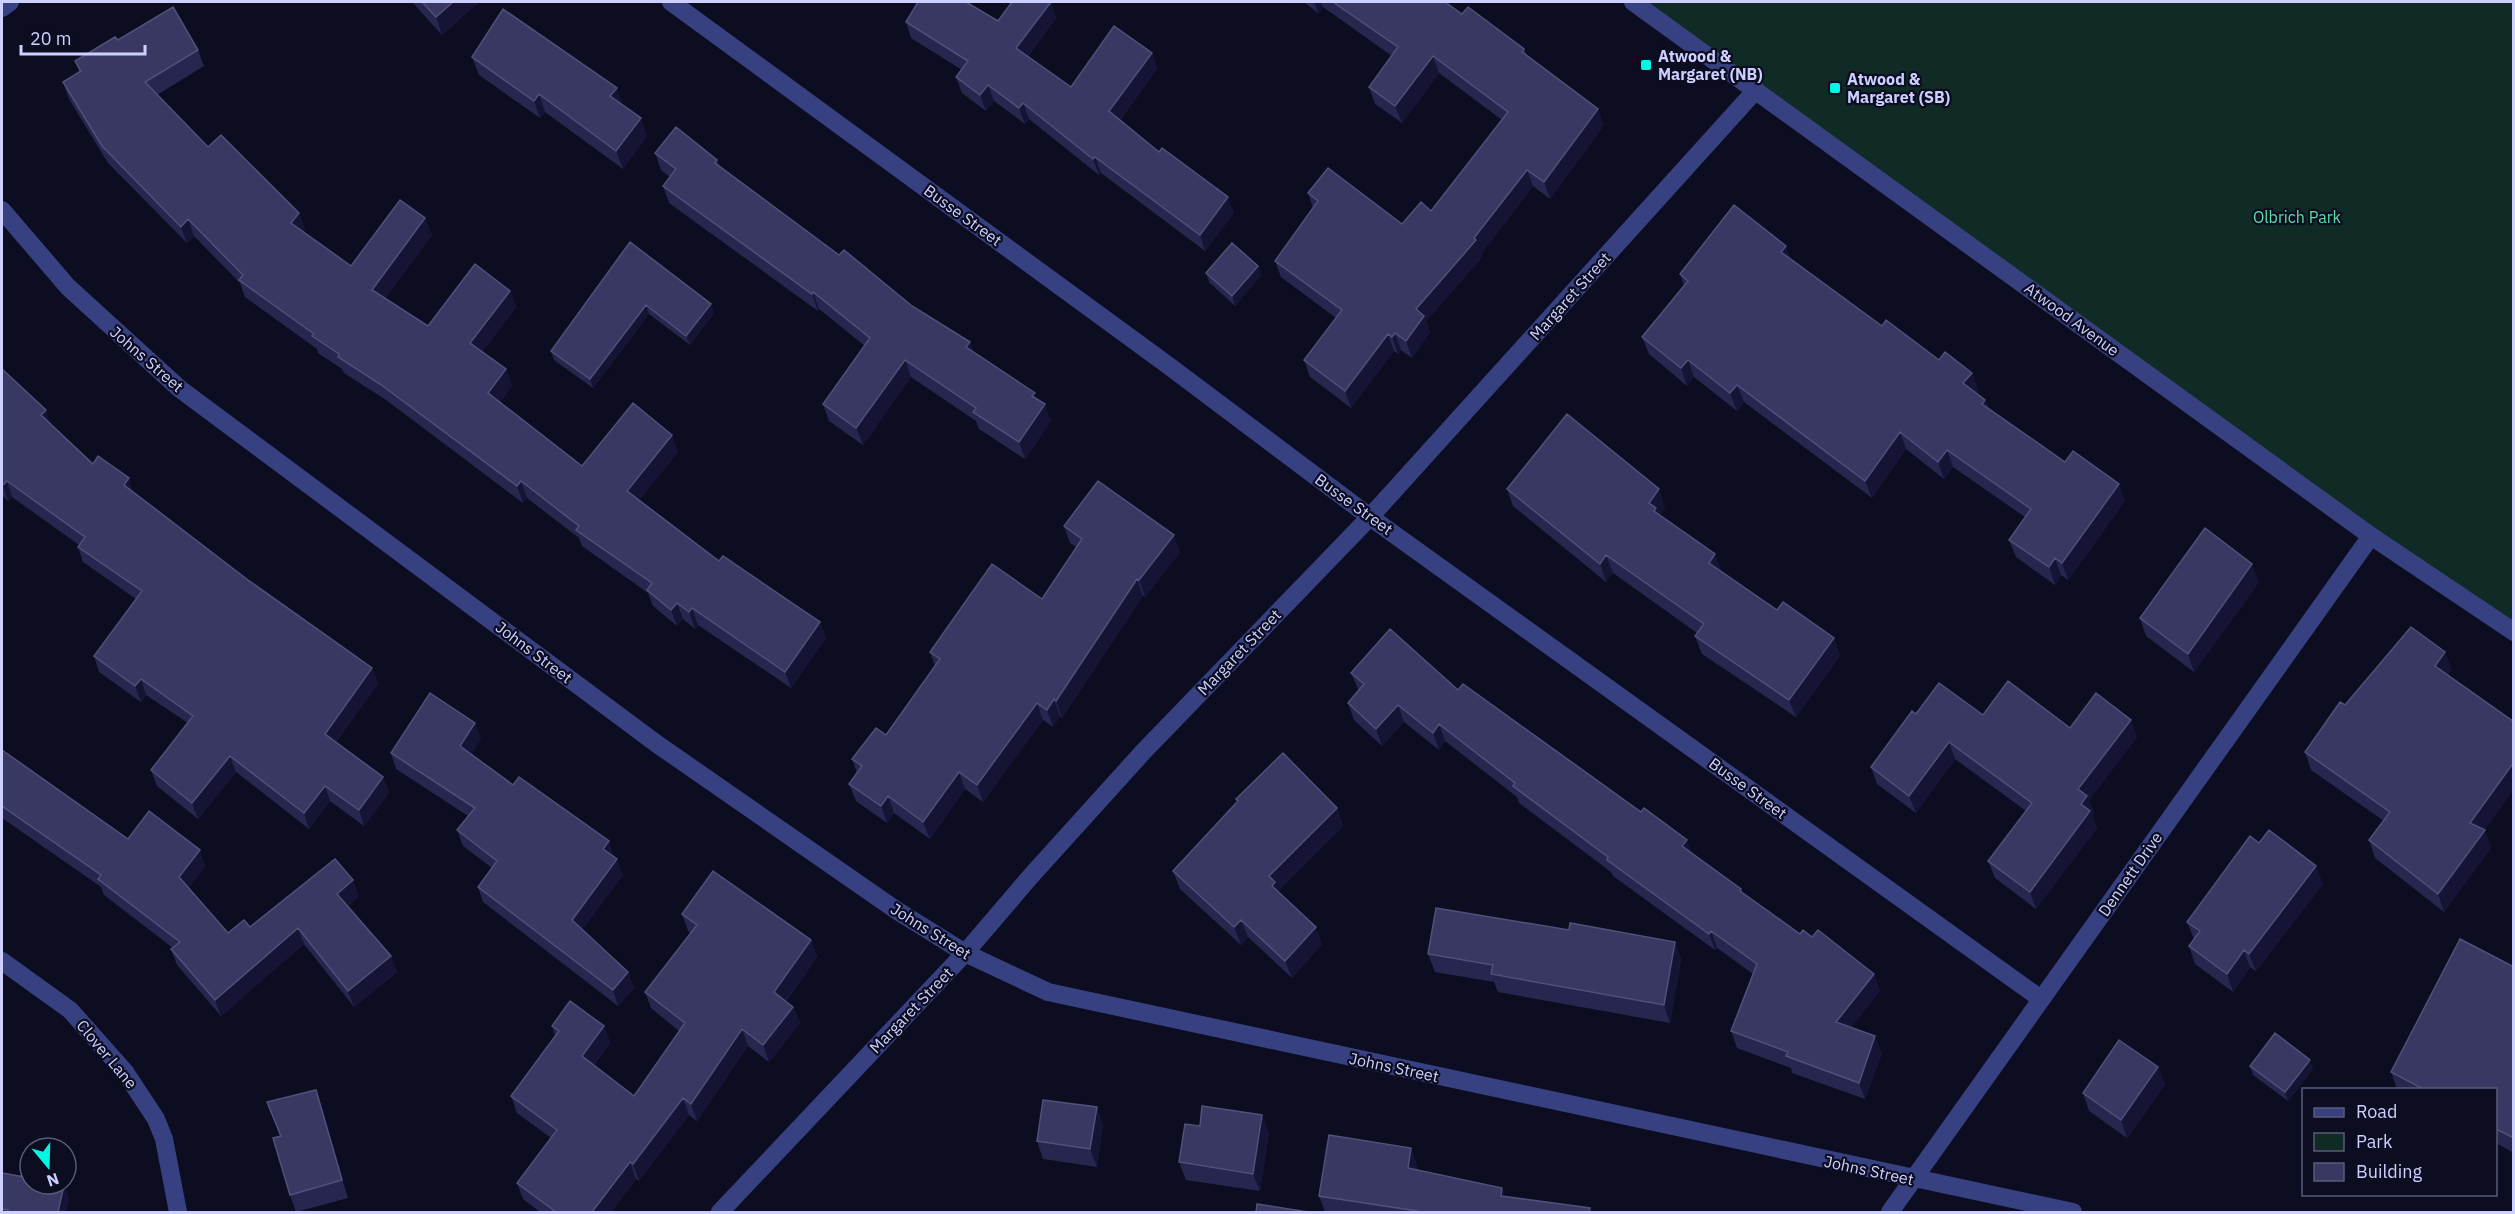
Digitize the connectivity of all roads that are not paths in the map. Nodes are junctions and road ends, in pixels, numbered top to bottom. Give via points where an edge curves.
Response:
1 (10, 2) edge
2 (671, 2) edge
3 (1633, 2) edge
4 (2, 8) edge
5 (1756, 90) junction
6 (2, 210) edge
7 (1370, 517) junction
8 (2371, 536) junction
9 (2514, 632) edge
10 (965, 953) junction
11 (2, 961) edge
12 (2041, 999) junction
13 (1913, 1179) junction
14 (178, 1212) edge
15 (720, 1212) edge
16 (1890, 1212) edge
17 (2073, 1212) edge

1 - 4 street
2 - 7 street, Busse Street
3 - 5 street, Atwood Avenue
5 - 7 street, Margaret Street
5 - 8 street, Atwood Avenue
6 - 10 street, Johns Street via 68,287 180,389 657,744 896,910
7 - 10 street, Margaret Street via 1143,752
7 - 12 street, Busse Street
8 - 9 street, Atwood Avenue
8 - 12 street, Dennett Drive
10 - 13 street, Johns Street via 1048,992
10 - 15 street, Margaret Street
11 - 14 street, Clover Lane via 70,1010 125,1072 156,1119 164,1139
12 - 13 street, Dennett Drive
13 - 16 street, Dennett Drive
13 - 17 street, Johns Street

